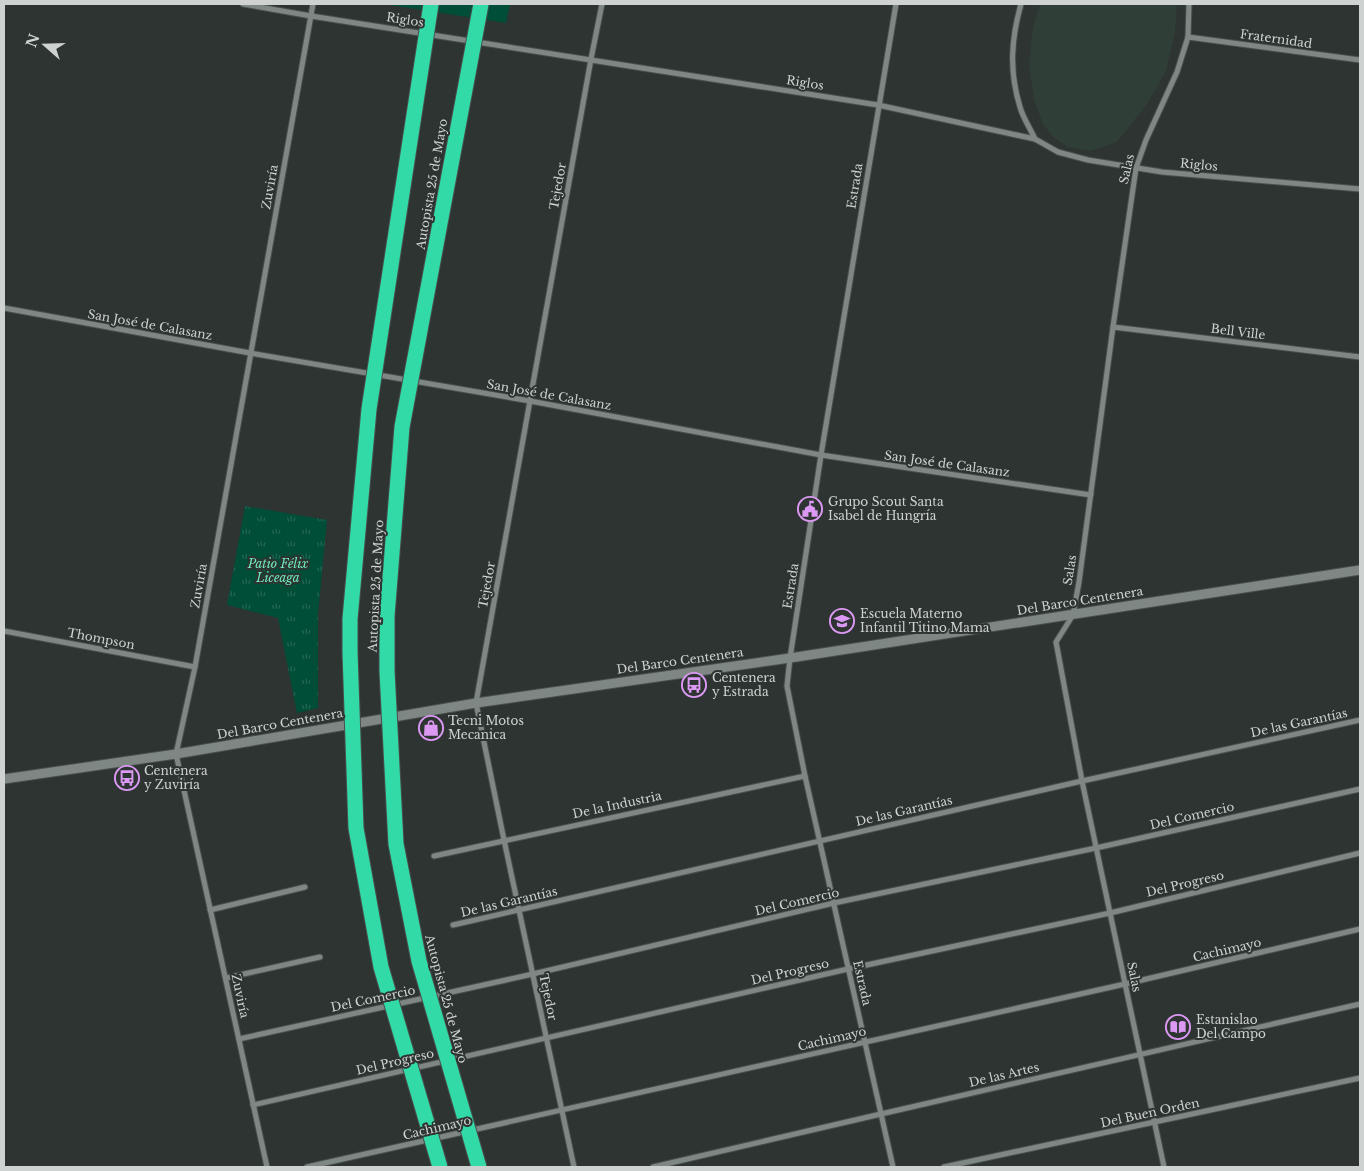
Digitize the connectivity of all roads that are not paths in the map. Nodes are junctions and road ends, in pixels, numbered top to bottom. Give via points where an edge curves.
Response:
1 (242, 4) edge
2 (313, 4) edge
3 (431, 4) edge
4 (481, 4) edge
5 (602, 4) edge
6 (896, 4) edge
7 (1022, 4) edge
8 (1190, 4) edge
9 (311, 16) junction
10 (1188, 37) junction
11 (591, 59) junction
12 (1360, 60) edge
13 (878, 105) junction
14 (1035, 139) junction
15 (1136, 168) junction
16 (1360, 189) edge
17 (4, 308) edge
18 (1113, 327) junction
19 (250, 353) junction
20 (1360, 357) edge
21 (530, 401) junction
22 (821, 455) junction
23 (1091, 495) junction
24 (1360, 570) edge
25 (1073, 616) junction
26 (4, 631) edge
27 (790, 658) junction
28 (195, 667) junction
29 (476, 703) junction
30 (1360, 720) edge
31 (176, 754) junction
32 (805, 776) junction
33 (4, 780) edge
34 (1082, 781) junction
35 (1360, 789) edge
36 (504, 840) junction
37 (820, 841) junction
38 (1096, 848) junction
39 (1360, 853) edge
40 (434, 856) dead end
41 (304, 887) dead end
42 (834, 903) junction
43 (210, 910) junction
44 (519, 910) junction
45 (1110, 913) junction
46 (453, 925) dead end
47 (1360, 930) edge
48 (320, 957) dead end
49 (848, 969) junction
50 (533, 974) junction
51 (226, 978) junction
52 (1125, 984) junction
53 (1360, 1004) edge
54 (546, 1037) junction
55 (238, 1039) junction
56 (864, 1041) junction
57 (1140, 1055) junction
58 (1360, 1078) edge
59 (254, 1105) junction
60 (562, 1111) junction
61 (881, 1114) junction
62 (1154, 1123) junction
63 (267, 1167) edge
64 (307, 1167) edge
65 (440, 1167) edge
66 (479, 1167) edge
67 (574, 1167) edge
68 (653, 1167) edge
69 (893, 1167) edge
70 (944, 1167) edge
71 (1164, 1167) edge

1 - 9 street, Riglos
2 - 9 street, Zuviría
3 - 65 highway, Autopista 25 de Mayo, bridge via 369,409 350,619 350,652 356,828 381,967
4 - 66 highway, Autopista 25 de Mayo, bridge via 402,427 387,616 396,844 419,961
5 - 11 street, Tejedor
6 - 13 street, Estrada
7 - 14 street via 1013,43 1013,80 1020,109
8 - 10 street, Salas
9 - 11 street, Riglos
9 - 19 street, Zuviría
10 - 12 street, Fraternidad
10 - 15 street, Salas via 1177,72
11 - 13 street, Riglos
11 - 21 street, Tejedor
13 - 14 street, Riglos
13 - 22 street, Estrada
14 - 15 street, Riglos via 1058,152
15 - 16 street, Riglos
15 - 18 street, Salas
17 - 19 street, San José de Calasanz
18 - 20 street, Bell Ville
18 - 23 street, Salas
19 - 21 street, San José de Calasanz
19 - 28 street, Zuviría
21 - 22 street, San José de Calasanz
21 - 29 street, Tejedor
22 - 23 street, San José de Calasanz
22 - 27 street, Estrada
23 - 25 street, Salas
24 - 25 street, Del Barco Centenera
25 - 27 street, Del Barco Centenera
25 - 34 street, Salas via 1056,642
26 - 28 street, Thompson
27 - 29 street, Del Barco Centenera
27 - 32 street, Estrada via 787,686
28 - 31 street, Zuviría
29 - 31 street, Del Barco Centenera
29 - 36 street, Tejedor
30 - 34 street, De las Garantías
31 - 33 street, Del Barco Centenera
31 - 43 street, Zuviría
32 - 36 street, De la Industria
32 - 37 street, Estrada
34 - 37 street, De las Garantías
34 - 38 street, Salas
35 - 38 street, Del Comercio
36 - 40 street, De la Industria
36 - 44 street, Tejedor
37 - 42 street, Estrada
37 - 44 street, De las Garantías
38 - 42 street, Del Comercio
38 - 45 street, Salas
39 - 45 street, Del Progreso
41 - 43 street
42 - 49 street, Estrada
42 - 50 street, Del Comercio
43 - 51 street, Zuviría
44 - 46 street, De las Garantías
44 - 50 street, Tejedor
45 - 49 street, Del Progreso
45 - 52 street, Salas
47 - 52 street, Cachimayo
48 - 51 street
49 - 54 street, Del Progreso
49 - 56 street, Estrada
50 - 54 street, Tejedor
50 - 55 street, Del Comercio
51 - 55 street, Zuviría
52 - 56 street, Cachimayo
52 - 57 street, Salas
53 - 57 street, De las Artes
54 - 59 street, Del Progreso
54 - 60 street, Tejedor
55 - 59 street, Zuviría
56 - 60 street, Cachimayo
56 - 61 street, Estrada
57 - 61 street, De las Artes
57 - 62 street, Salas
58 - 62 street, Del Buen Orden
59 - 63 street, Zuviría
60 - 64 street, Cachimayo
60 - 67 street, Tejedor
61 - 68 street, De las Artes
61 - 69 street, Estrada
62 - 70 street, Del Buen Orden
62 - 71 street, Salas

